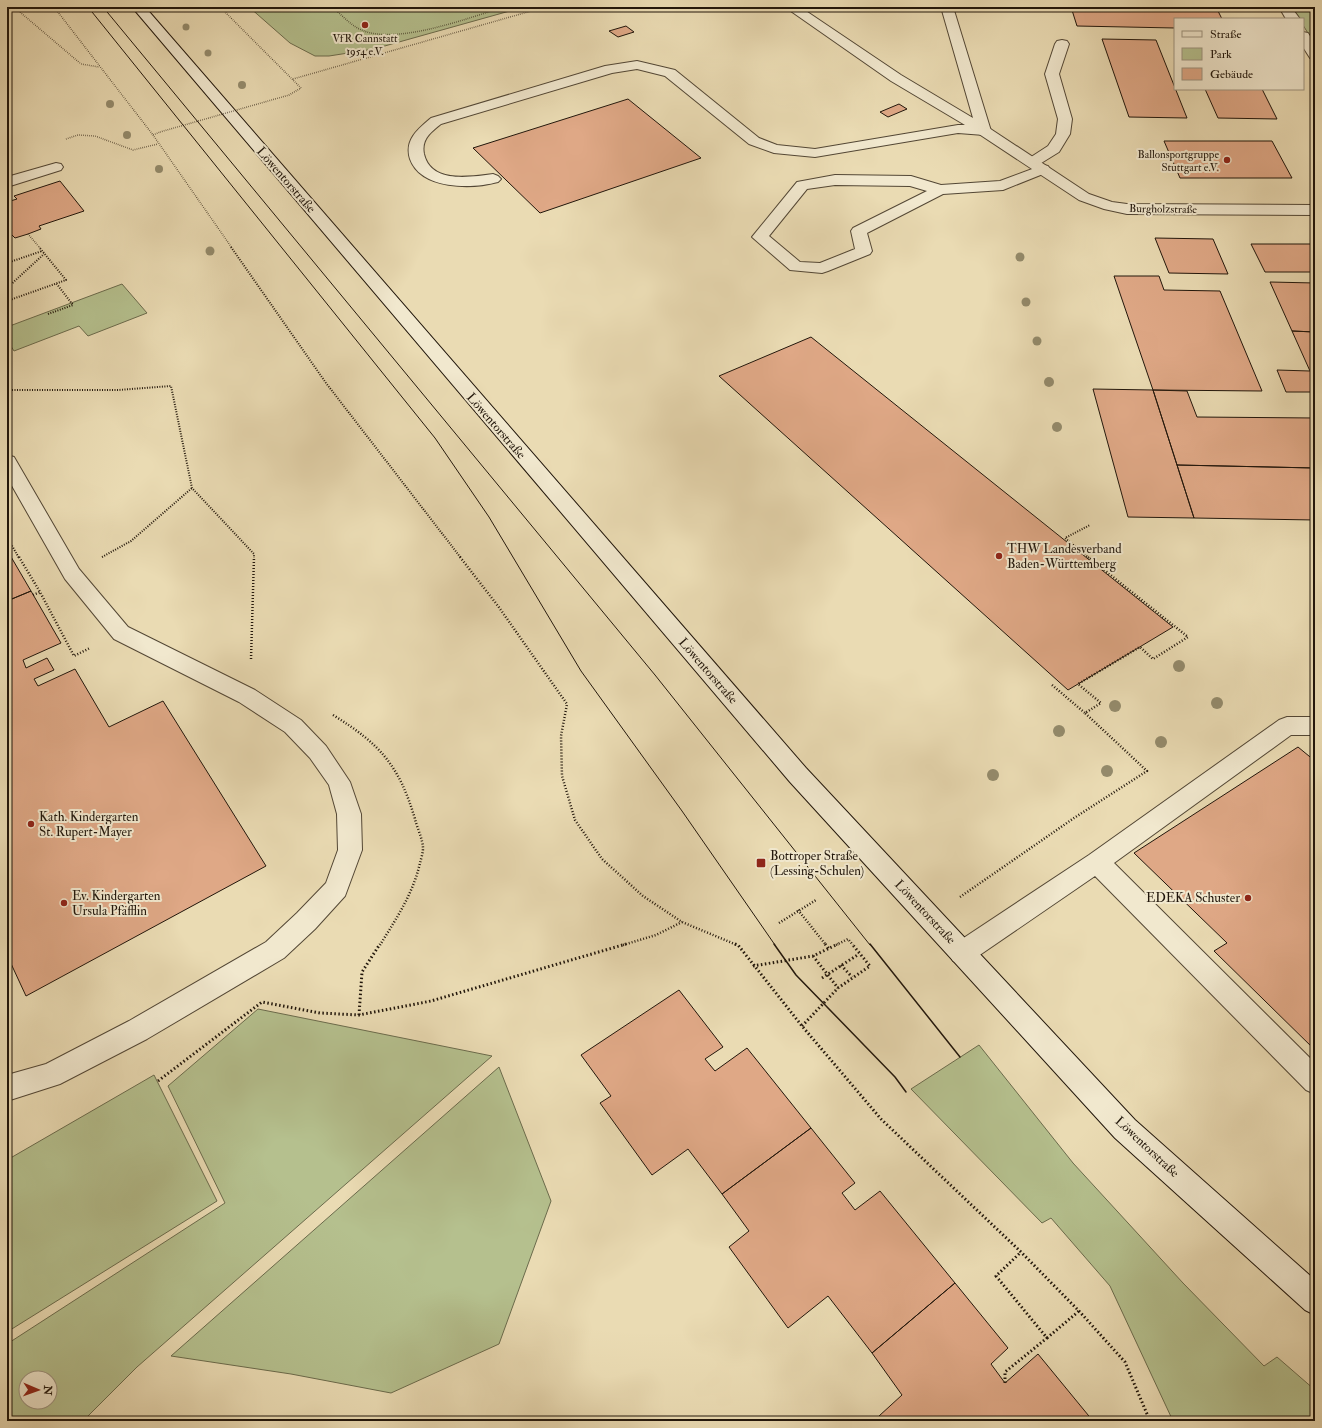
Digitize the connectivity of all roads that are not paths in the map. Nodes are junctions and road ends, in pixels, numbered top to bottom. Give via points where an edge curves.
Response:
1 (138, 7) edge
2 (791, 7) edge
3 (947, 7) edge
4 (1285, 7) edge
5 (1292, 18) edge
6 (1304, 38) edge
7 (1062, 44) dead end
8 (1315, 55) edge
9 (984, 131) junction
10 (56, 166) dead end
11 (1038, 166) junction
12 (493, 179) dead end
13 (7, 182) edge
14 (940, 190) junction
15 (1315, 210) edge
16 (7, 461) edge
17 (1315, 726) edge
18 (1097, 862) junction
19 (962, 953) junction
20 (1315, 1081) edge
21 (7, 1088) edge
22 (1315, 1300) edge

1 - 19 main road, Löwentorstraße via 798,775
2 - 9 main road, Burgholzstraße via 896,78
3 - 9 main road
4 - 5 main road
6 - 8 main road
7 - 11 main road via 1052,74 1065,119 1062,134 1054,149
9 - 11 main road, Burgholzstraße
9 - 12 main road via 958,129 815,153 774,149 754,141 670,73 637,65 610,69 436,121 419,135 415,151 426,172 455,181
10 - 13 main road
11 - 14 main road via 1003,186
11 - 15 main road, Burgholzstraße via 1084,197 1127,209
14 - 14 main road via 911,181 835,180 802,185 760,236 796,267 822,268 864,251 859,231
16 - 21 main road via 72,574 121,633 247,696 293,726 318,752 339,782 350,814 350,850 336,889 275,950 138,1030 58,1071
17 - 18 main road via 1287,726
18 - 19 main road
18 - 20 main road
19 - 22 main road, Löwentorstraße via 1125,1129

